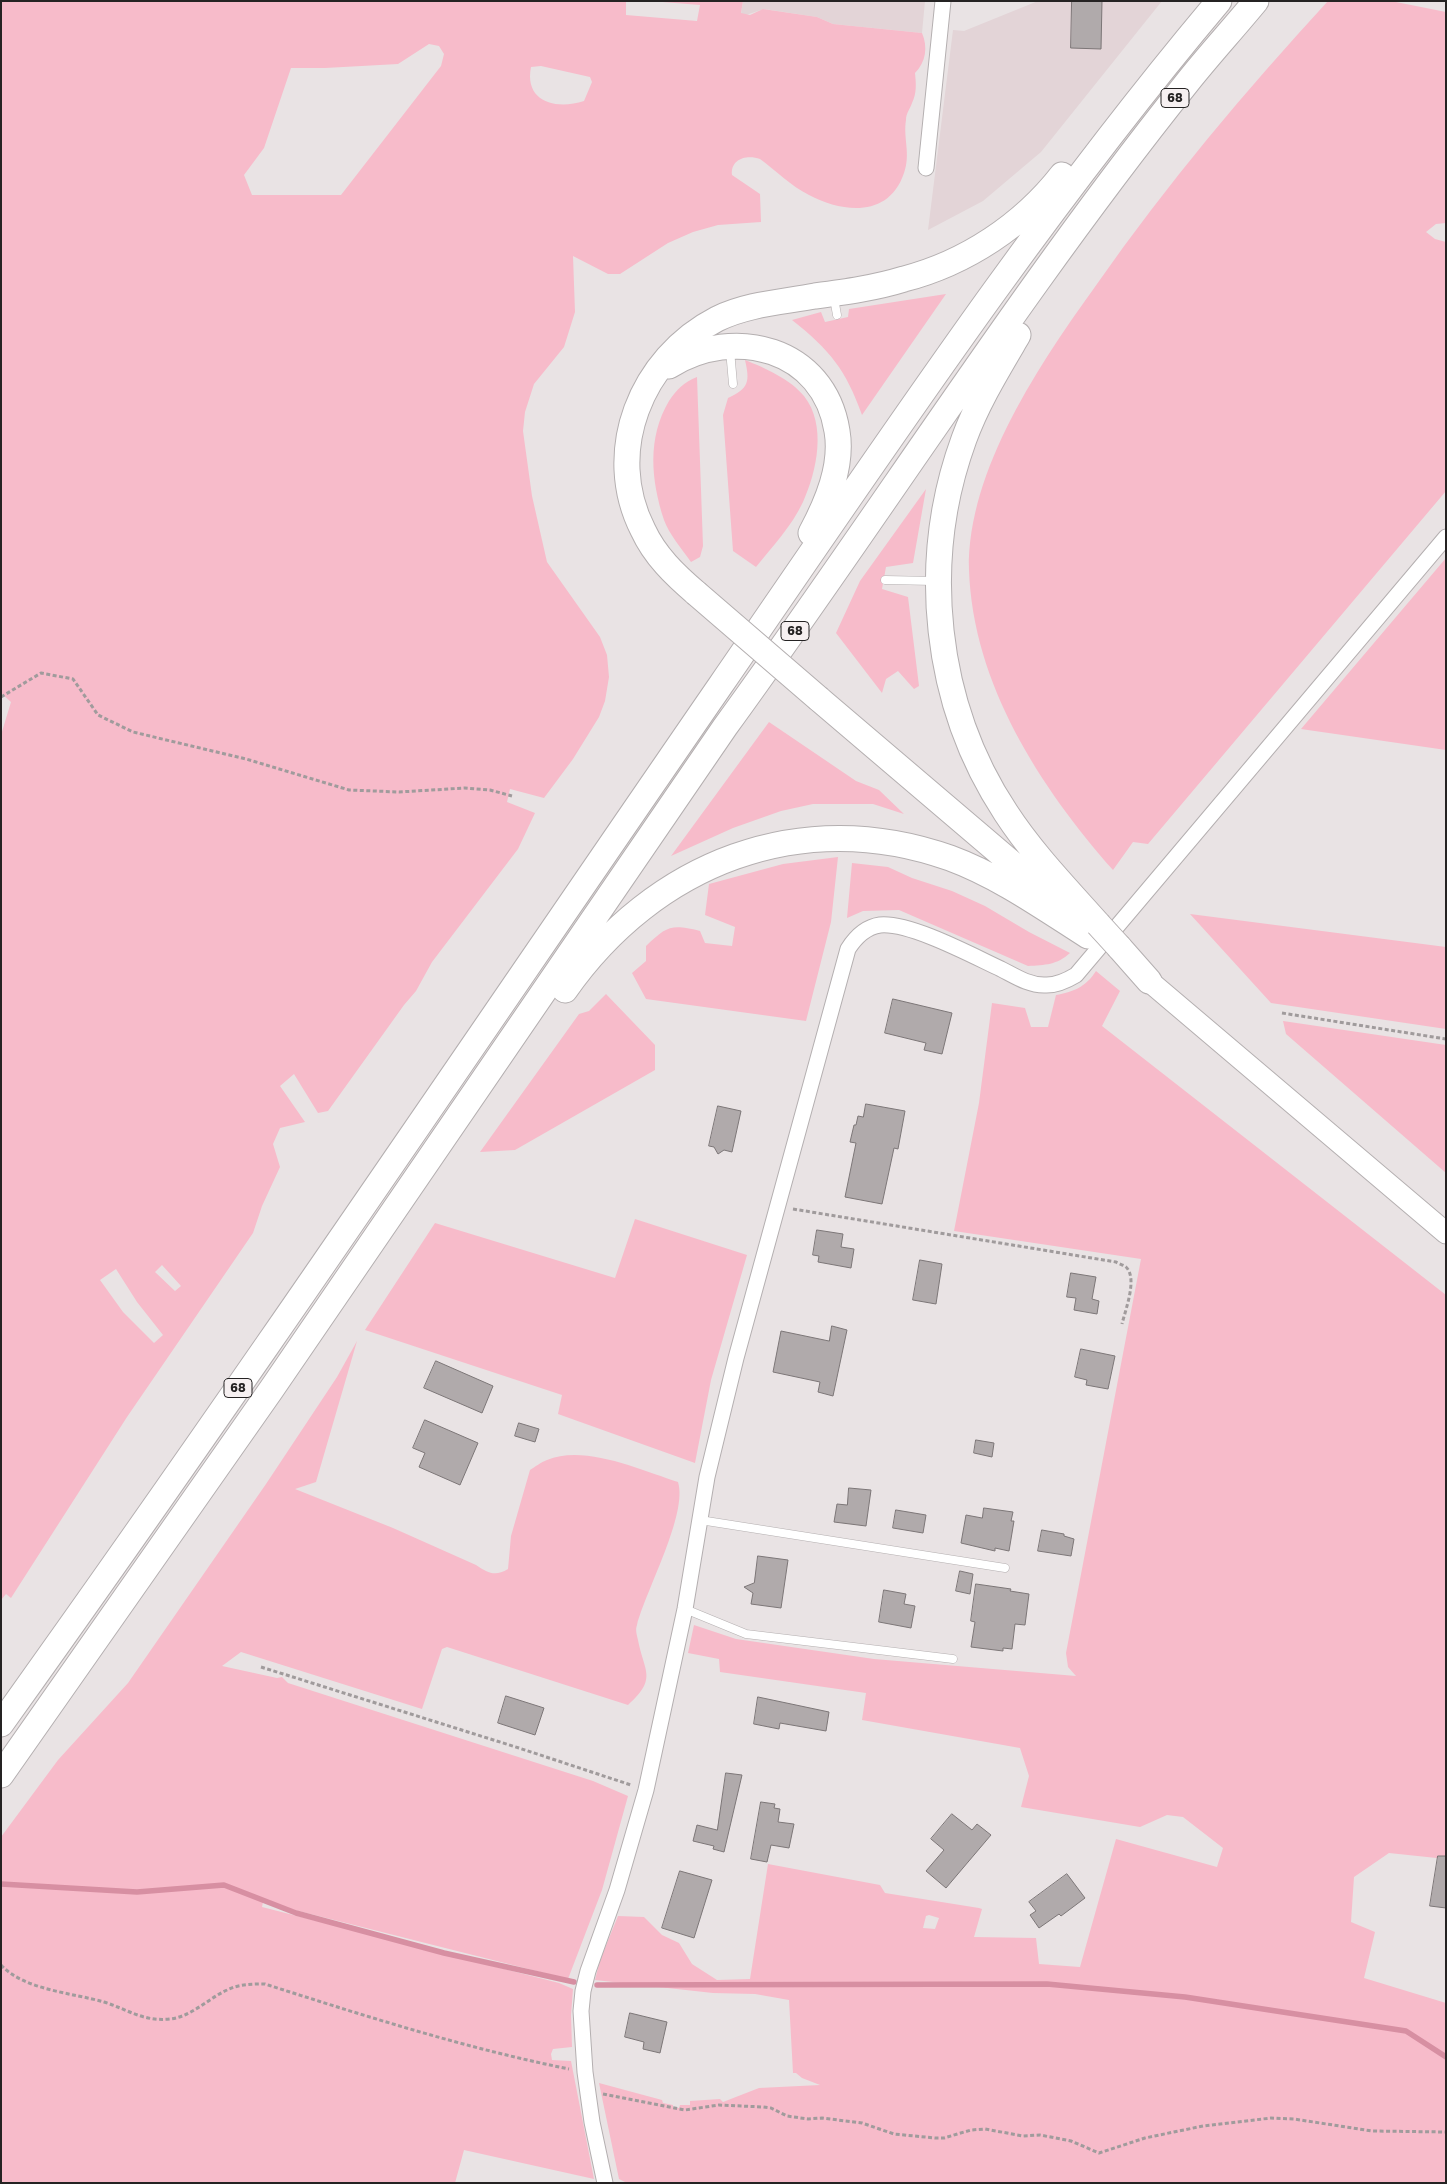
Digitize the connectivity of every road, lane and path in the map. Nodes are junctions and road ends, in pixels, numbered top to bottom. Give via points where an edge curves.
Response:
1 (942, 1) edge
2 (1220, 1) edge
3 (1256, 1) edge
4 (1163, 68) junction
5 (926, 168) dead end
6 (1099, 198) junction
7 (730, 345) junction
8 (733, 384) dead end
9 (647, 386) junction
10 (1446, 537) edge
11 (885, 580) dead end
12 (939, 581) junction
13 (761, 627) junction
14 (1, 697) edge
15 (512, 796) dead end
16 (1093, 930) junction
17 (1149, 981) joint
18 (1282, 1013) dead end
19 (1446, 1039) edge
20 (494, 1066) junction
21 (778, 1205) junction
22 (1446, 1233) edge
23 (1122, 1324) dead end
24 (700, 1520) junction
25 (1005, 1568) dead end
26 (685, 1609) junction
27 (954, 1659) dead end
28 (261, 1666) dead end
29 (1, 1724) edge
30 (1, 1775) edge
31 (646, 1790) junction
32 (1, 1965) edge
33 (585, 2072) junction
34 (587, 2091) junction
35 (1446, 2132) edge
36 (605, 2183) edge

1 - 5 street
2 - 4 highway, 68
3 - 6 highway, 68 via 1186,84
4 - 9 highway via 1111,111 1041,198 985,244 926,273 884,284 835,304 758,306 719,318 685,339 657,369
4 - 13 highway, 68 via 1071,186 923,392
6 - 12 highway via 1070,261 1020,331 983,396 964,439 946,507
6 - 20 highway, 68 via 725,727
7 - 8 lane
7 - 9 highway via 712,347 683,357
7 - 13 highway via 758,347 800,367 828,402 837,431 837,461 826,501 810,535 777,582
9 - 16 highway, bridge via 628,441 626,461 631,499 651,545 677,577
10 - 21 street via 1076,975 1056,984 1036,985 899,926 880,925 858,936 845,957
11 - 12 lane
12 - 16 highway via 940,630 945,663 958,714 978,764 1006,814
13 - 29 highway, 68 via 243,1380
14 - 15 path via 41,673 73,679 98,715 133,732 246,759 349,790 399,792 465,788
16 - 17 highway
16 - 20 highway via 988,875 902,844 844,838 769,846 697,872 648,902 590,957 532,1038
17 - 22 main road
18 - 19 path
20 - 30 highway, 68
21 - 23 path via 1116,1262 1126,1266 1131,1274
21 - 24 street via 706,1477
24 - 25 lane
24 - 26 street
26 - 27 lane via 746,1634
26 - 31 street
28 - 31 path
31 - 33 street via 583,1991
32 - 33 path via 8,1973 26,1981 106,2003 131,2015 149,2019 171,2019 190,2012 228,1989 265,1984 397,2027 512,2058
33 - 34 street
34 - 35 path via 677,2109 719,2105 771,2108 787,2116 862,2123 894,2134 935,2138 985,2129 1023,2136 1040,2134 1071,2141 1099,2153 1145,2138 1203,2126 1271,2118 1372,2130
34 - 36 street

